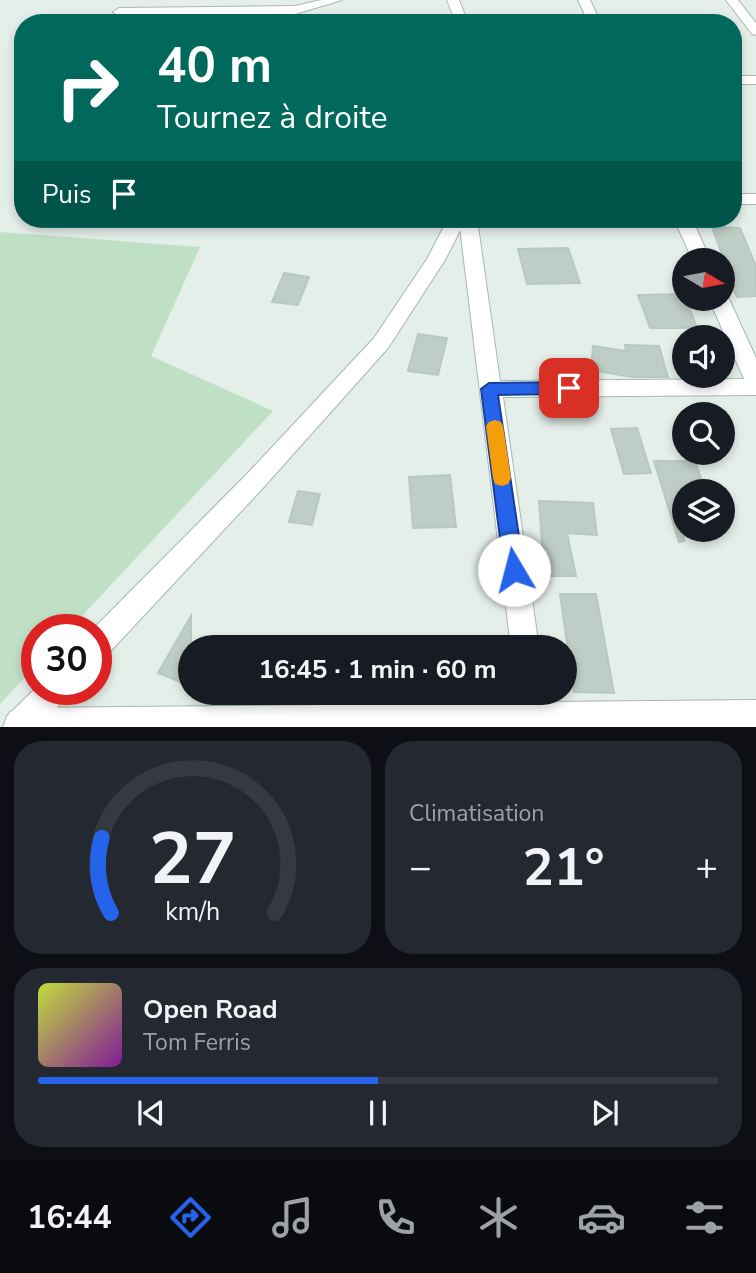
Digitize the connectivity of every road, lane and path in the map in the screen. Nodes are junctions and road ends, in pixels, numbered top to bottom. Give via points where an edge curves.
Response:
1 (336, 0) edge
2 (732, 0) edge
3 (119, 12) dead end
4 (756, 31) edge
5 (452, 228) edge
6 (469, 228) edge
7 (687, 228) edge
8 (696, 248) edge
9 (725, 312) edge
10 (756, 381) edge
11 (756, 387) edge
12 (489, 389) junction
13 (112, 629) edge
14 (523, 635) edge
15 (39, 705) edge
16 (534, 712) edge
17 (756, 715) edge
18 (20, 725) edge

1 - 3 street via 295,10
2 - 4 street
5 - 13 street via 381,343
6 - 12 street
7 - 8 street
9 - 10 street
11 - 12 street
12 - 14 street
15 - 18 street
16 - 17 street
16 - 18 street

